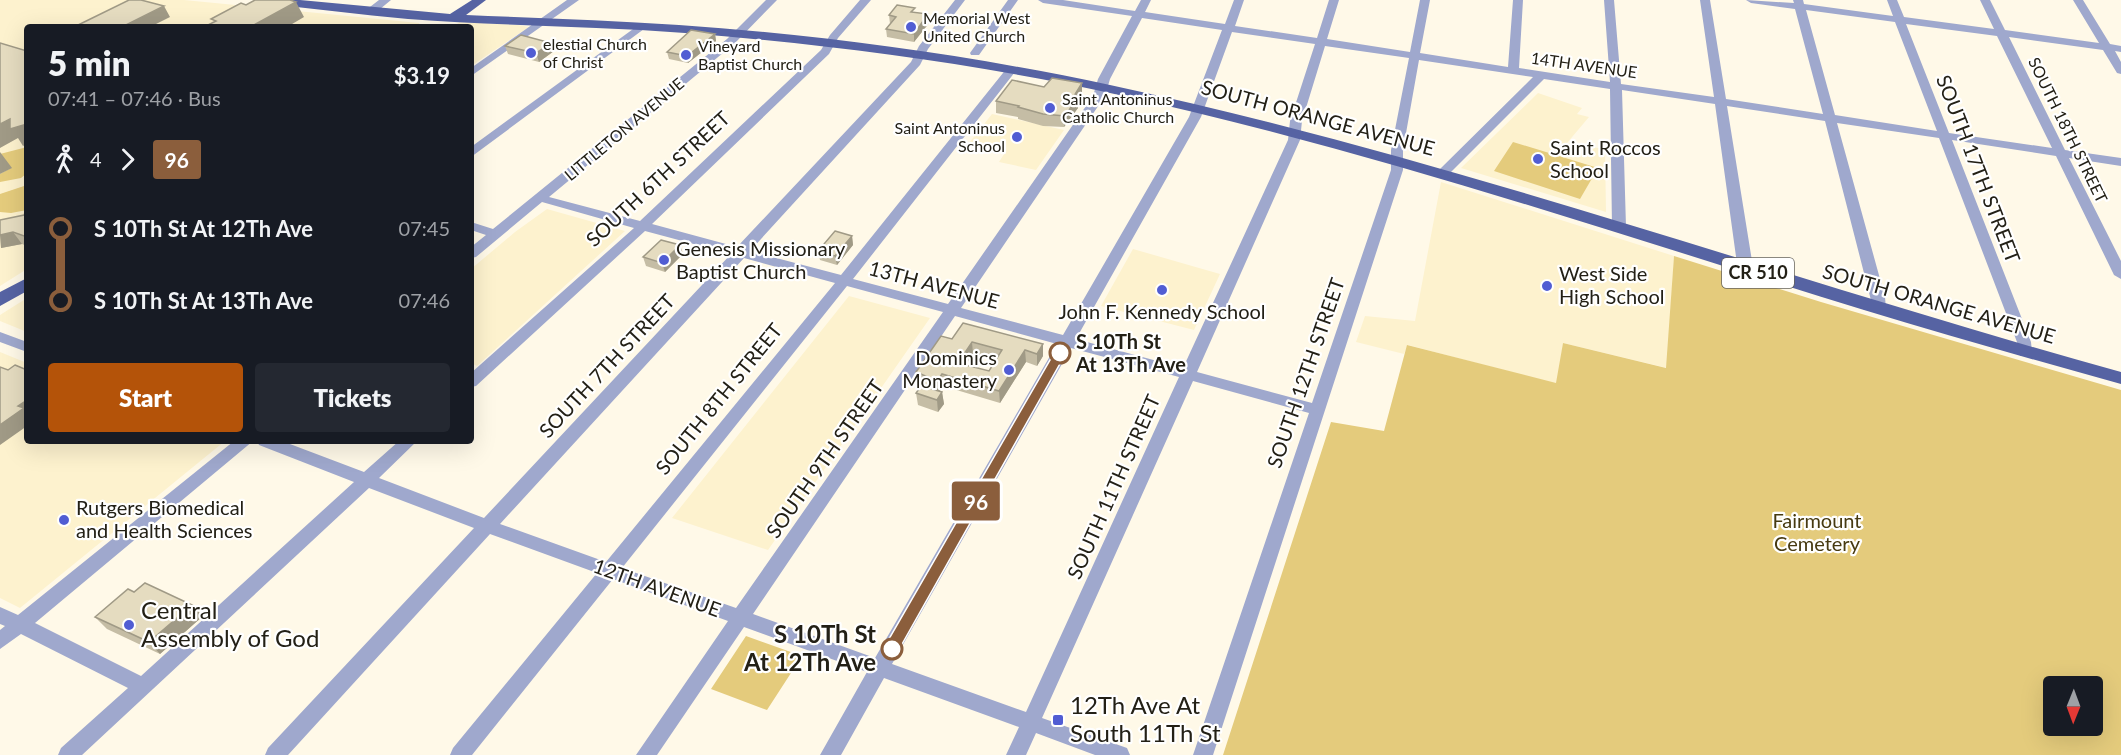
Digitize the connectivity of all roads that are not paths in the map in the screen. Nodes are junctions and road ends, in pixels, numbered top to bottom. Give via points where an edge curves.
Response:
1 (265, 0) edge
2 (386, 0) edge
3 (480, 0) edge
4 (574, 0) edge
5 (772, 0) edge
6 (866, 0) edge
7 (960, 0) edge
8 (1013, 0) edge
9 (1049, 0) edge
10 (1146, 0) edge
11 (1239, 0) edge
12 (1334, 0) edge
13 (1425, 0) edge
14 (1518, 0) edge
15 (1609, 0) edge
16 (1705, 0) edge
17 (1751, 0) edge
18 (1892, 0) edge
19 (1985, 0) edge
20 (2078, 0) edge
21 (292, 1) edge
22 (1799, 3) edge
23 (370, 12) junction
24 (1138, 14) junction
25 (454, 17) junction
26 (1900, 20) junction
27 (547, 22) junction
28 (441, 24) edge
29 (640, 27) junction
30 (1228, 28) junction
31 (2002, 33) junction
32 (738, 34) junction
33 (1320, 42) junction
34 (830, 45) junction
35 (2106, 47) junction
36 (2121, 49) edge
37 (975, 53) dead end
38 (919, 56) junction
39 (1414, 56) junction
40 (1011, 70) junction
41 (474, 71) edge
42 (1513, 71) junction
43 (2121, 71) edge
44 (1540, 75) junction
45 (1616, 86) junction
46 (1102, 88) junction
47 (1721, 102) junction
48 (1198, 108) junction
49 (1831, 118) junction
50 (1296, 132) junction
51 (1944, 135) junction
52 (474, 151) edge
53 (2061, 153) junction
54 (1398, 160) junction
55 (2121, 162) edge
56 (1443, 172) junction
57 (540, 198) junction
58 (474, 227) edge
59 (642, 227) junction
60 (1619, 227) junction
61 (496, 234) junction
62 (474, 252) edge
63 (740, 254) junction
64 (1743, 268) junction
65 (2121, 275) edge
66 (843, 282) junction
67 (24, 286) edge
68 (0, 300) edge
69 (1879, 309) junction
70 (953, 311) junction
71 (0, 337) edge
72 (1066, 343) junction
73 (24, 346) edge
74 (2025, 352) junction
75 (1188, 376) junction
76 (2121, 378) edge
77 (474, 379) edge
78 (1318, 410) junction
79 (241, 444) edge
80 (273, 444) edge
81 (406, 444) edge
82 (366, 481) junction
83 (487, 526) junction
84 (610, 570) junction
85 (0, 615) edge
86 (740, 618) junction
87 (19, 625) junction
88 (0, 640) edge
89 (881, 668) junction
90 (143, 686) junction
91 (1030, 723) junction
92 (68, 755) edge
93 (275, 755) edge
94 (460, 755) edge
95 (646, 755) edge
96 (830, 755) edge
97 (1016, 755) edge
98 (1120, 755) edge
99 (1203, 755) edge

1 - 21 main road, SOUTH ORANGE AVENUE / CR 510
2 - 23 street
3 - 25 main road
4 - 27 street
5 - 32 street, LITTLETON AVENUE
6 - 34 street, SOUTH 6TH STREET
7 - 38 street, SOUTH 7TH STREET
8 - 37 street
9 - 24 street, 14TH AVENUE
10 - 24 street, SOUTH 9TH STREET
11 - 30 street
12 - 33 street, SOUTH 11TH STREET
13 - 39 street, SOUTH 12TH STREET
14 - 42 street
15 - 45 street
16 - 47 street
17 - 22 street
18 - 26 street, SOUTH 17TH STREET
19 - 31 street, SOUTH 18TH STREET
20 - 35 street
21 - 23 main road, SOUTH ORANGE AVENUE / CR 510
22 - 26 street
22 - 49 street
23 - 25 main road, SOUTH ORANGE AVENUE / CR 510
24 - 30 street, 14TH AVENUE
24 - 46 street, SOUTH 9TH STREET
25 - 27 main road, SOUTH ORANGE AVENUE / CR 510
25 - 28 main road
26 - 31 street
26 - 51 street, SOUTH 17TH STREET
27 - 29 main road, SOUTH ORANGE AVENUE / CR 510
27 - 41 street
29 - 32 main road, SOUTH ORANGE AVENUE / CR 510
29 - 52 street
30 - 33 street, 14TH AVENUE
30 - 48 street
31 - 35 street
31 - 53 street, SOUTH 18TH STREET
32 - 34 main road, SOUTH ORANGE AVENUE / CR 510
32 - 57 street, LITTLETON AVENUE
33 - 39 street, 14TH AVENUE
33 - 50 street, SOUTH 11TH STREET
34 - 38 main road, SOUTH ORANGE AVENUE / CR 510
34 - 59 street, SOUTH 6TH STREET
35 - 36 street
35 - 43 street
38 - 40 main road, SOUTH ORANGE AVENUE / CR 510
38 - 63 street, SOUTH 7TH STREET
39 - 42 street, 14TH AVENUE
39 - 54 street, SOUTH 12TH STREET
40 - 46 main road, SOUTH ORANGE AVENUE / CR 510
40 - 66 street, SOUTH 8TH STREET
42 - 44 street, 14TH AVENUE
44 - 45 street, 14TH AVENUE
44 - 56 street
45 - 47 street, 14TH AVENUE
45 - 60 street
46 - 48 main road, SOUTH ORANGE AVENUE / CR 510
46 - 70 street, SOUTH 9TH STREET
47 - 49 street, 14TH AVENUE
47 - 64 street
48 - 50 main road, SOUTH ORANGE AVENUE / CR 510
48 - 72 street
49 - 51 street, 14TH AVENUE
49 - 69 street
50 - 54 main road, SOUTH ORANGE AVENUE / CR 510
50 - 75 street, SOUTH 11TH STREET
51 - 53 street, 14TH AVENUE
51 - 74 street, SOUTH 17TH STREET
53 - 55 street, 14TH AVENUE
53 - 65 street, SOUTH 18TH STREET
54 - 56 main road, SOUTH ORANGE AVENUE / CR 510
54 - 78 street, SOUTH 12TH STREET via 1391,192
56 - 60 main road, SOUTH ORANGE AVENUE / CR 510
57 - 59 street, 13TH AVENUE
57 - 61 street, LITTLETON AVENUE
58 - 61 street
59 - 63 street, 13TH AVENUE
59 - 77 street, SOUTH 6TH STREET
60 - 64 main road, SOUTH ORANGE AVENUE / CR 510
61 - 62 street, LITTLETON AVENUE
63 - 66 street, 13TH AVENUE
63 - 83 street, SOUTH 7TH STREET
64 - 69 main road, SOUTH ORANGE AVENUE / CR 510
66 - 70 street, 13TH AVENUE
66 - 84 street, SOUTH 8TH STREET
67 - 68 main road
69 - 74 main road, SOUTH ORANGE AVENUE / CR 510
70 - 72 street, 13TH AVENUE
70 - 86 street, SOUTH 9TH STREET
71 - 73 street
72 - 75 street, 13TH AVENUE
72 - 89 street
74 - 76 main road, SOUTH ORANGE AVENUE / CR 510
75 - 78 street, 13TH AVENUE
75 - 91 street, SOUTH 11TH STREET
78 - 99 street, SOUTH 12TH STREET
79 - 87 street
80 - 82 street, 12TH AVENUE
81 - 82 street
82 - 83 street, 12TH AVENUE
82 - 90 street
83 - 84 street, 12TH AVENUE
83 - 93 street, SOUTH 7TH STREET
84 - 86 street, 12TH AVENUE
84 - 94 street, SOUTH 8TH STREET
85 - 87 street
86 - 89 street, 12TH AVENUE
86 - 95 street, SOUTH 9TH STREET
87 - 88 street
87 - 90 street
89 - 91 street, 12TH AVENUE
89 - 96 street
90 - 92 street
91 - 97 street, SOUTH 11TH STREET
91 - 98 street, 12TH AVENUE

